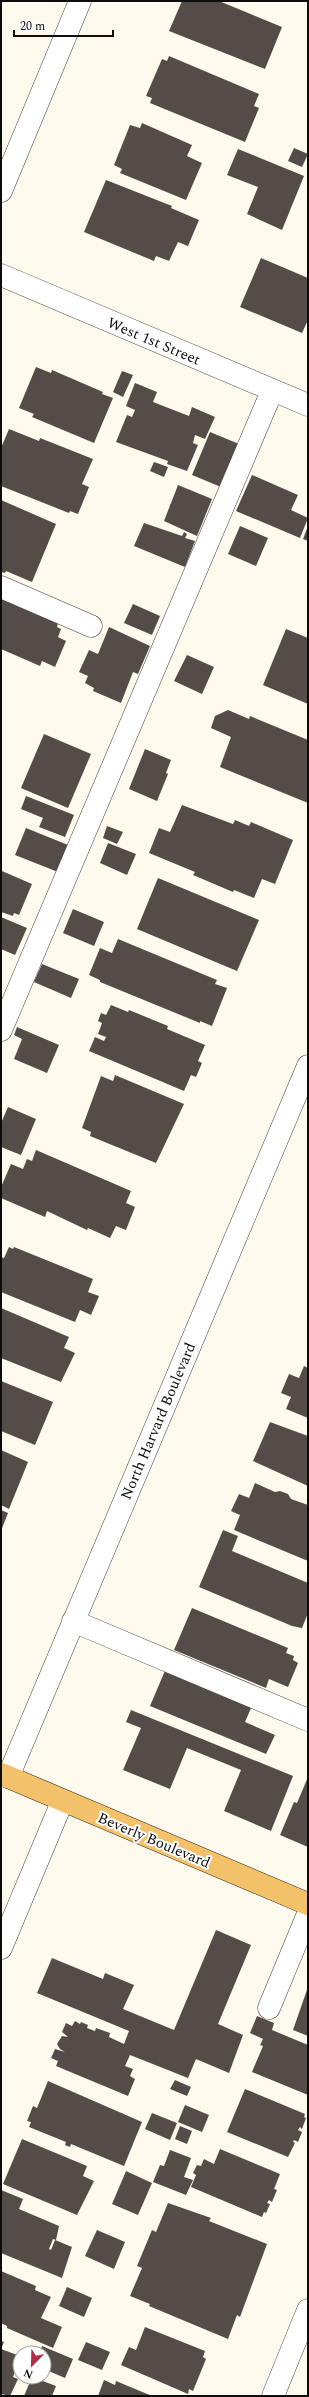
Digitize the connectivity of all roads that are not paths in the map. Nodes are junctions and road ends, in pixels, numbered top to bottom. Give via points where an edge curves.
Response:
1 (80, 1) edge
2 (1, 191) edge
3 (1, 275) edge
4 (272, 391) junction
5 (308, 405) edge
6 (1, 587) edge
7 (91, 626) dead end
8 (1, 1030) edge
9 (308, 1066) edge
10 (73, 1621) junction
11 (308, 1720) edge
12 (4, 1776) edge
13 (62, 1802) junction
14 (308, 1904) edge
15 (308, 1914) edge
16 (1, 1948) edge
17 (269, 2008) dead end
18 (308, 2310) edge
19 (273, 2396) edge

1 - 2 street
3 - 4 street, West 1st Street
4 - 5 street, West 1st Street
4 - 8 street
6 - 7 street
9 - 10 street, North Harvard Boulevard
10 - 11 street
10 - 12 street, North Harvard Boulevard
12 - 13 main road, Beverly Boulevard
13 - 14 main road, Beverly Boulevard
13 - 16 street
15 - 17 street
18 - 19 street

